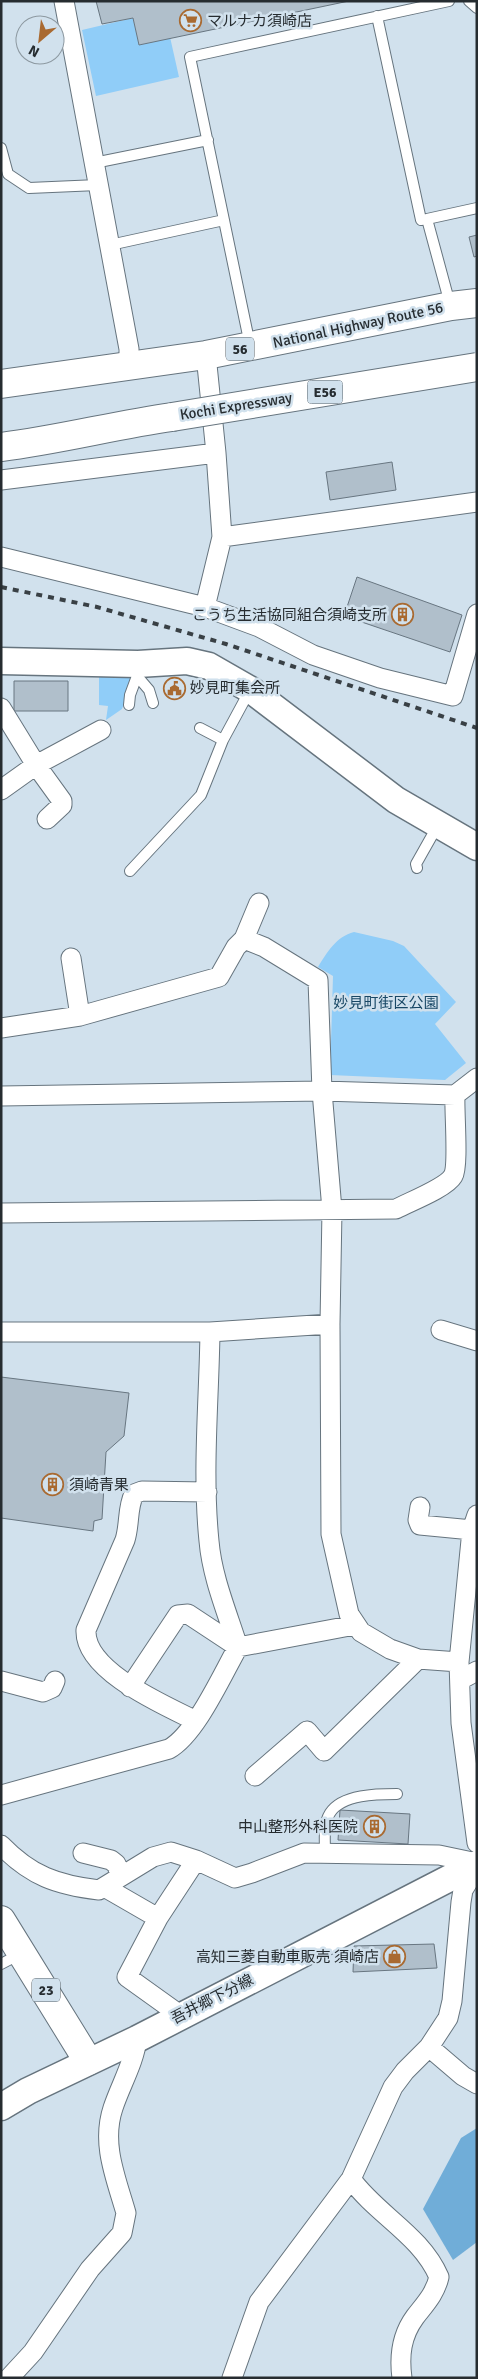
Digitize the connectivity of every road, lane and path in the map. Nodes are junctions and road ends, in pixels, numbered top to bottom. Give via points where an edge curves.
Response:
1 (64, 1) edge
2 (449, 1) edge
3 (469, 1) edge
4 (477, 8) edge
5 (377, 16) junction
6 (208, 140) junction
7 (1, 148) edge
8 (94, 163) junction
9 (1, 178) edge
10 (98, 185) junction
11 (29, 188) junction
12 (477, 208) edge
13 (427, 219) junction
14 (224, 220) junction
15 (110, 245) junction
16 (464, 305) edge
17 (250, 347) junction
18 (206, 355) junction
19 (129, 366) junction
20 (477, 367) edge
21 (1, 384) edge
22 (114, 425) junction
23 (1, 432) edge
24 (1, 448) edge
25 (216, 453) junction
26 (1, 480) edge
27 (477, 502) edge
28 (222, 537) junction
29 (1, 557) edge
30 (206, 607) junction
31 (477, 614) edge
32 (1, 661) edge
33 (137, 670) junction
34 (250, 690) junction
35 (153, 703) dead end
36 (129, 705) dead end
37 (1, 708) edge
38 (200, 728) dead end
39 (102, 730) dead end
40 (223, 740) junction
41 (36, 765) junction
42 (1, 790) edge
43 (48, 819) dead end
44 (439, 824) junction
45 (477, 846) edge
46 (417, 868) dead end
47 (130, 871) dead end
48 (259, 903) dead end
49 (244, 939) junction
50 (71, 958) dead end
51 (80, 1016) junction
52 (1, 1028) edge
53 (477, 1078) edge
54 (322, 1091) junction
55 (455, 1095) junction
56 (1, 1096) edge
57 (332, 1210) junction
58 (1, 1213) edge
59 (330, 1324) junction
60 (441, 1330) dead end
61 (1, 1332) edge
62 (210, 1332) junction
63 (477, 1342) edge
64 (207, 1492) junction
65 (420, 1507) dead end
66 (475, 1522) edge
67 (354, 1625) junction
68 (238, 1647) junction
69 (418, 1659) junction
70 (460, 1671) junction
71 (477, 1671) edge
72 (1, 1681) edge
73 (55, 1681) dead end
74 (130, 1687) junction
75 (196, 1721) junction
76 (255, 1776) dead end
77 (397, 1794) dead end
78 (1, 1795) edge
79 (477, 1842) edge
80 (1, 1845) edge
81 (326, 1852) junction
82 (83, 1853) dead end
83 (196, 1860) junction
84 (477, 1865) edge
85 (121, 1876) junction
86 (106, 1888) junction
87 (158, 1918) junction
88 (1, 1920) edge
89 (12, 1958) edge
90 (180, 2015) junction
91 (137, 2039) junction
92 (429, 2047) junction
93 (88, 2060) junction
94 (477, 2084) edge
95 (1, 2107) edge
96 (351, 2179) junction
97 (9, 2378) edge
98 (232, 2378) edge
99 (402, 2378) edge

1 - 8 street
2 - 5 lane
3 - 4 lane
5 - 6 lane via 190,57
5 - 13 lane via 421,220
6 - 8 lane
6 - 14 lane
7 - 11 lane via 8,174
8 - 10 street
9 - 11 lane
10 - 11 lane
10 - 15 street
12 - 13 lane
13 - 16 lane
14 - 15 lane
14 - 17 lane
15 - 19 street via 129,349
16 - 17 main road, National Highway Route 56 / 56
17 - 18 main road, National Highway Route 56 / 56
18 - 19 main road, National Highway Route 56 / 56
18 - 25 street
19 - 21 main road, National Highway Route 56 / 56
20 - 22 main road, Kochi Expressway / E56, bridge
22 - 23 main road, Kochi Expressway / E56
22 - 24 main road, Kochi Expressway / E56
25 - 26 street
25 - 28 street
27 - 28 street
28 - 30 street
29 - 30 street
30 - 31 street via 259,627 313,655 380,678 453,696
32 - 33 main road
33 - 34 main road via 186,661 209,666
33 - 35 lane
33 - 36 lane
34 - 40 lane
34 - 44 main road via 396,800
37 - 41 street
38 - 40 lane
39 - 41 street
40 - 47 lane via 201,795
41 - 42 street
41 - 43 street via 62,801
44 - 45 main road
44 - 46 lane via 416,864
48 - 49 street
49 - 51 street via 219,977
49 - 54 street via 264,947 318,980
50 - 51 street
51 - 52 street
53 - 55 street
54 - 55 street
54 - 56 street
54 - 57 street
55 - 57 street via 454,1176 396,1209
57 - 58 street
57 - 59 street
59 - 62 street
59 - 67 street via 331,1534
60 - 63 street
61 - 62 street
62 - 64 street
64 - 68 street via 209,1542 215,1573
64 - 74 street via 142,1491 134,1494 130,1502 130,1526 86,1630 85,1640 90,1651
65 - 66 street via 420,1525
66 - 70 street
67 - 68 street
67 - 69 street via 390,1648
68 - 74 street via 188,1614 178,1615
68 - 75 street
69 - 70 street
69 - 76 street via 324,1751 307,1731
70 - 71 street
70 - 79 street via 461,1723
72 - 73 street via 43,1692 52,1688
74 - 75 street
75 - 78 street via 169,1749
77 - 81 lane via 369,1793 334,1809 329,1814 325,1829
80 - 86 street via 33,1873 88,1889
81 - 83 street via 304,1853 235,1878
81 - 84 street via 439,1855
82 - 85 street via 111,1860
83 - 85 street via 171,1852 160,1854
83 - 87 street
84 - 90 main road, 吾井郷下分線
84 - 92 street via 463,1890 448,2018
85 - 86 street
86 - 87 street
87 - 90 street via 128,1977
88 - 89 main road, 23
89 - 93 main road, 23
90 - 91 main road, 吾井郷下分線
91 - 93 main road, 吾井郷下分線
91 - 97 street via 135,2055 107,2132 126,2213 123,2228 90,2269 33,2352
92 - 94 street
92 - 96 street via 393,2087
93 - 95 main road, 吾井郷下分線
96 - 98 street via 259,2302
96 - 99 street via 410,2237 433,2263 439,2277 432,2296 407,2332 400,2360

